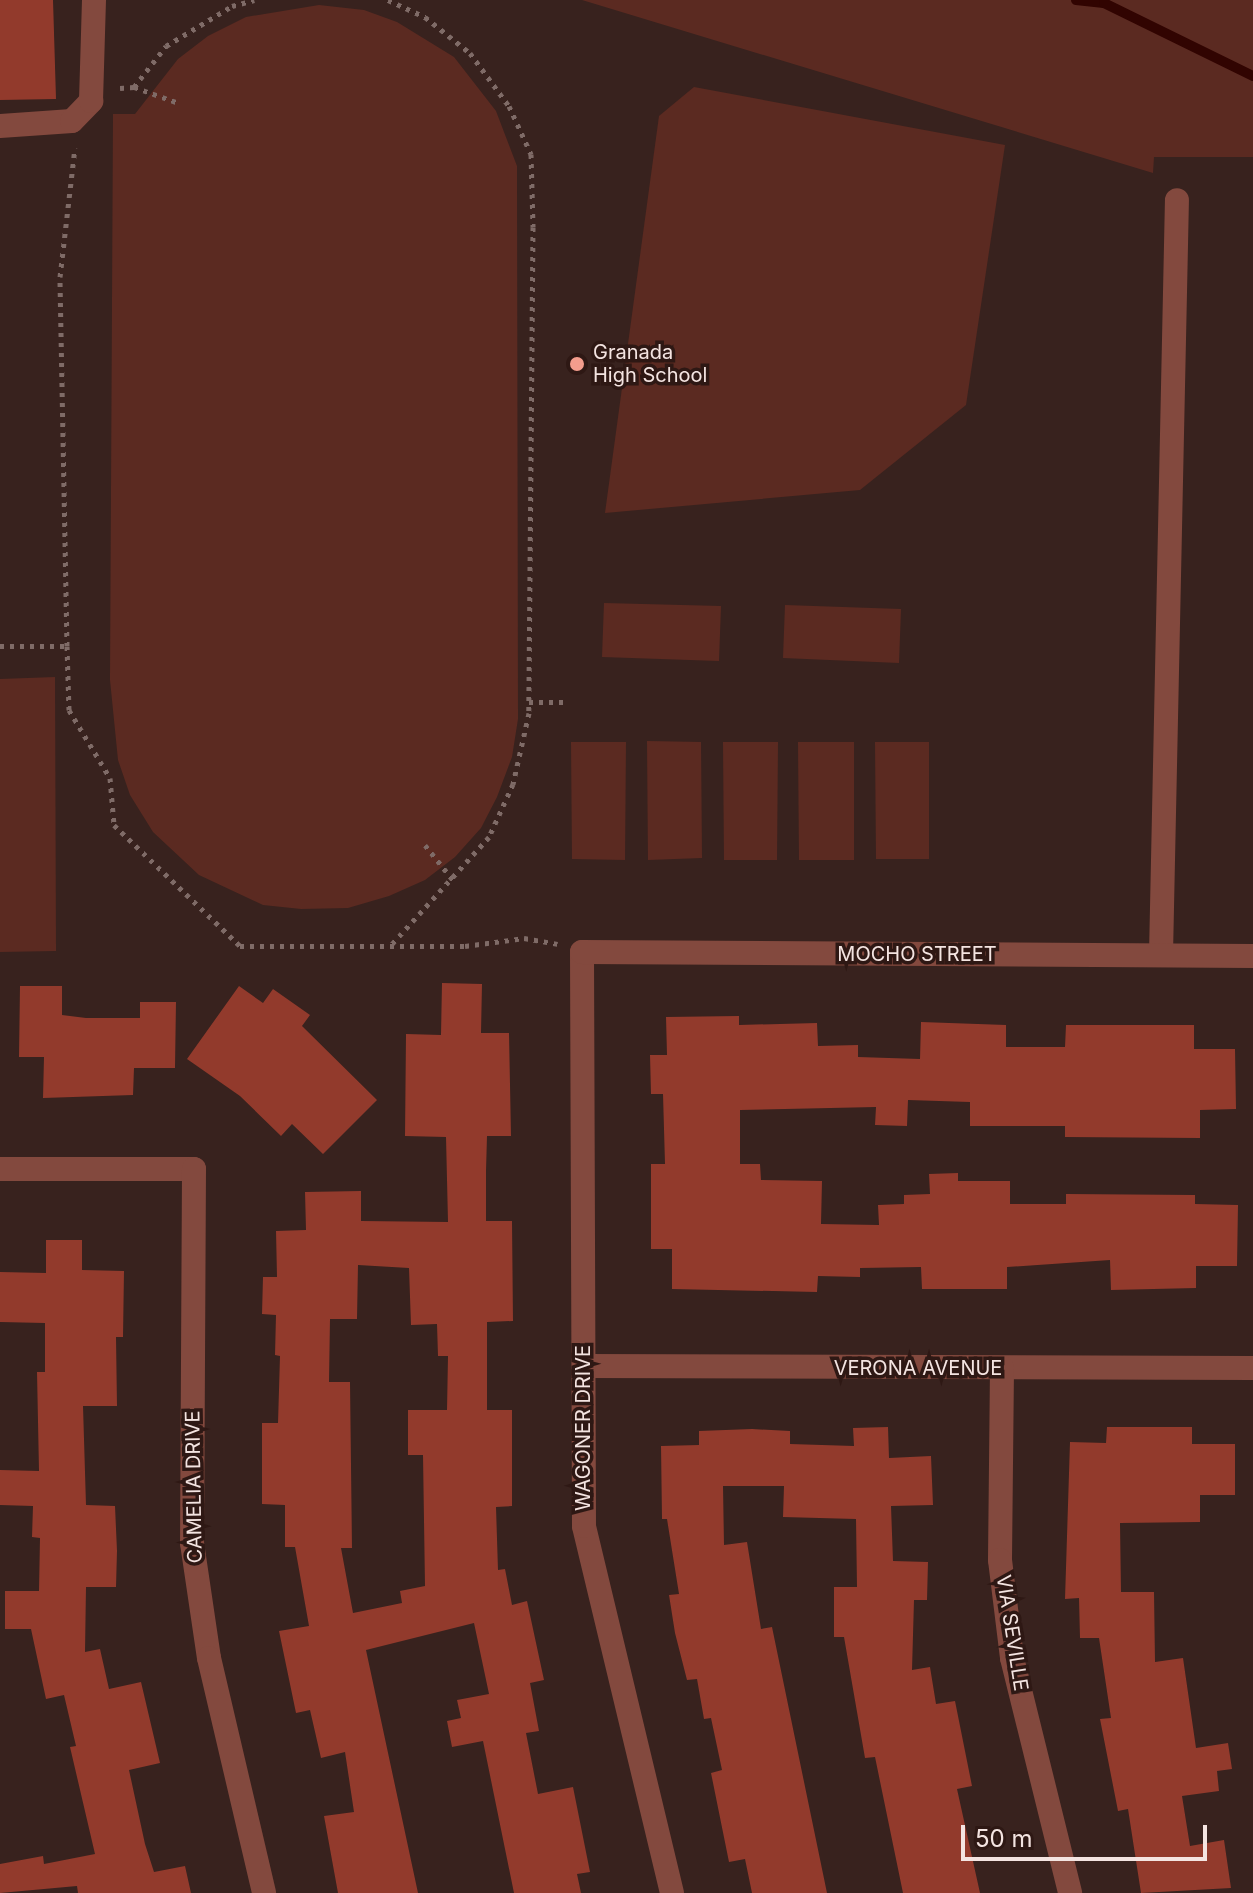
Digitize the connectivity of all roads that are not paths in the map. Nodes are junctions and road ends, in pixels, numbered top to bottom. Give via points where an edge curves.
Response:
1 (94, 0) edge
2 (0, 126) edge
3 (1177, 200) dead end
4 (582, 952) joint
5 (1161, 955) junction
6 (1253, 956) edge
7 (0, 1169) edge
8 (584, 1366) junction
9 (1002, 1368) junction
10 (1253, 1368) edge
11 (264, 1893) edge
12 (672, 1893) edge
13 (1070, 1893) edge

1 - 2 street via 91,101 72,121
3 - 5 street
4 - 5 street, MOCHO STREET
4 - 8 street, WAGONER DRIVE
5 - 6 street, MOCHO STREET
7 - 11 street, CAMELIA DRIVE via 194,1169 192,1543 209,1658
8 - 9 street, VERONA AVENUE
8 - 12 street, WAGONER DRIVE via 584,1526
9 - 10 street, VERONA AVENUE
9 - 13 street, VIA SEVILLE via 1000,1560 1012,1658

